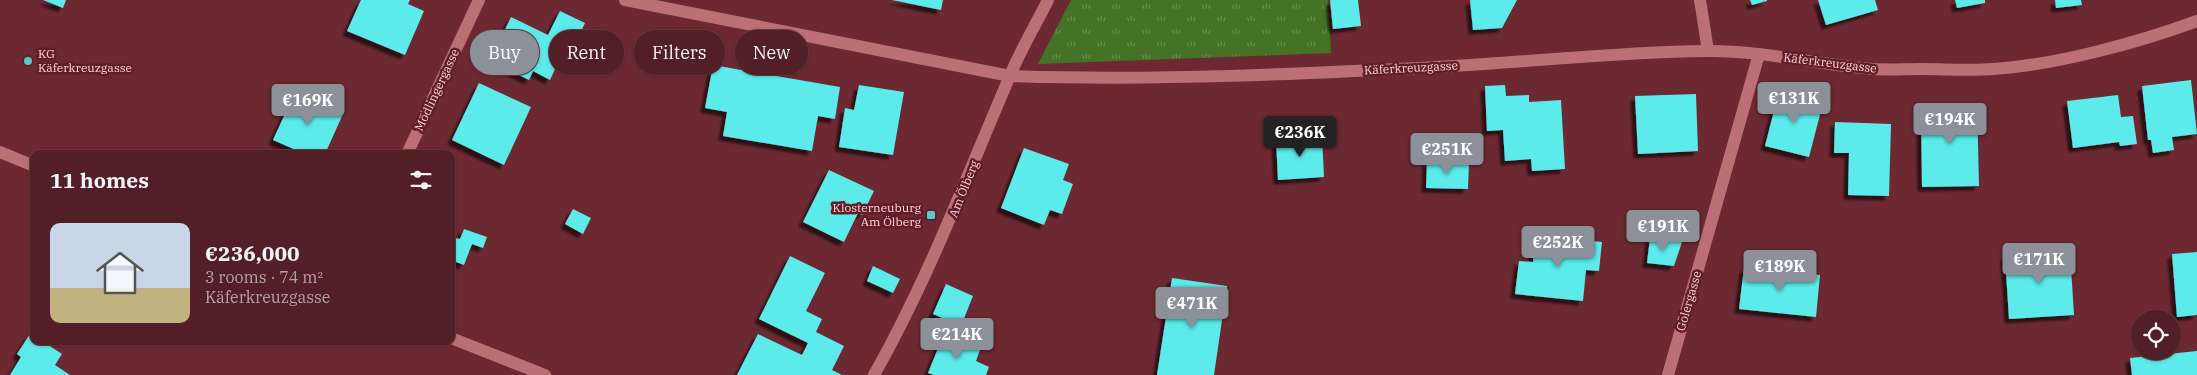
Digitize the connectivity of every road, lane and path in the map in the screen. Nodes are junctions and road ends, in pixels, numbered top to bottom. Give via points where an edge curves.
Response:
1 (479, 0) edge
2 (625, 0) edge
3 (1048, 0) edge
4 (1700, 0) edge
5 (2197, 21) edge
6 (1708, 51) junction
7 (1759, 54) junction
8 (1010, 76) junction
9 (409, 150) edge
10 (0, 152) edge
11 (30, 164) edge
12 (455, 340) edge
13 (545, 375) edge
14 (874, 375) edge
15 (1668, 375) edge

1 - 9 street, Mödlingergasse
2 - 8 street, Käferkreuzgasse
3 - 8 street, Am Ölberg
4 - 6 street
5 - 7 street, Käferkreuzgasse via 2066,59 1994,70 1873,69
6 - 7 street, Käferkreuzgasse
6 - 8 street, Käferkreuzgasse via 1353,71
7 - 15 street, Golergasse
8 - 14 street, Am Ölberg via 952,218
10 - 11 street
12 - 13 street

